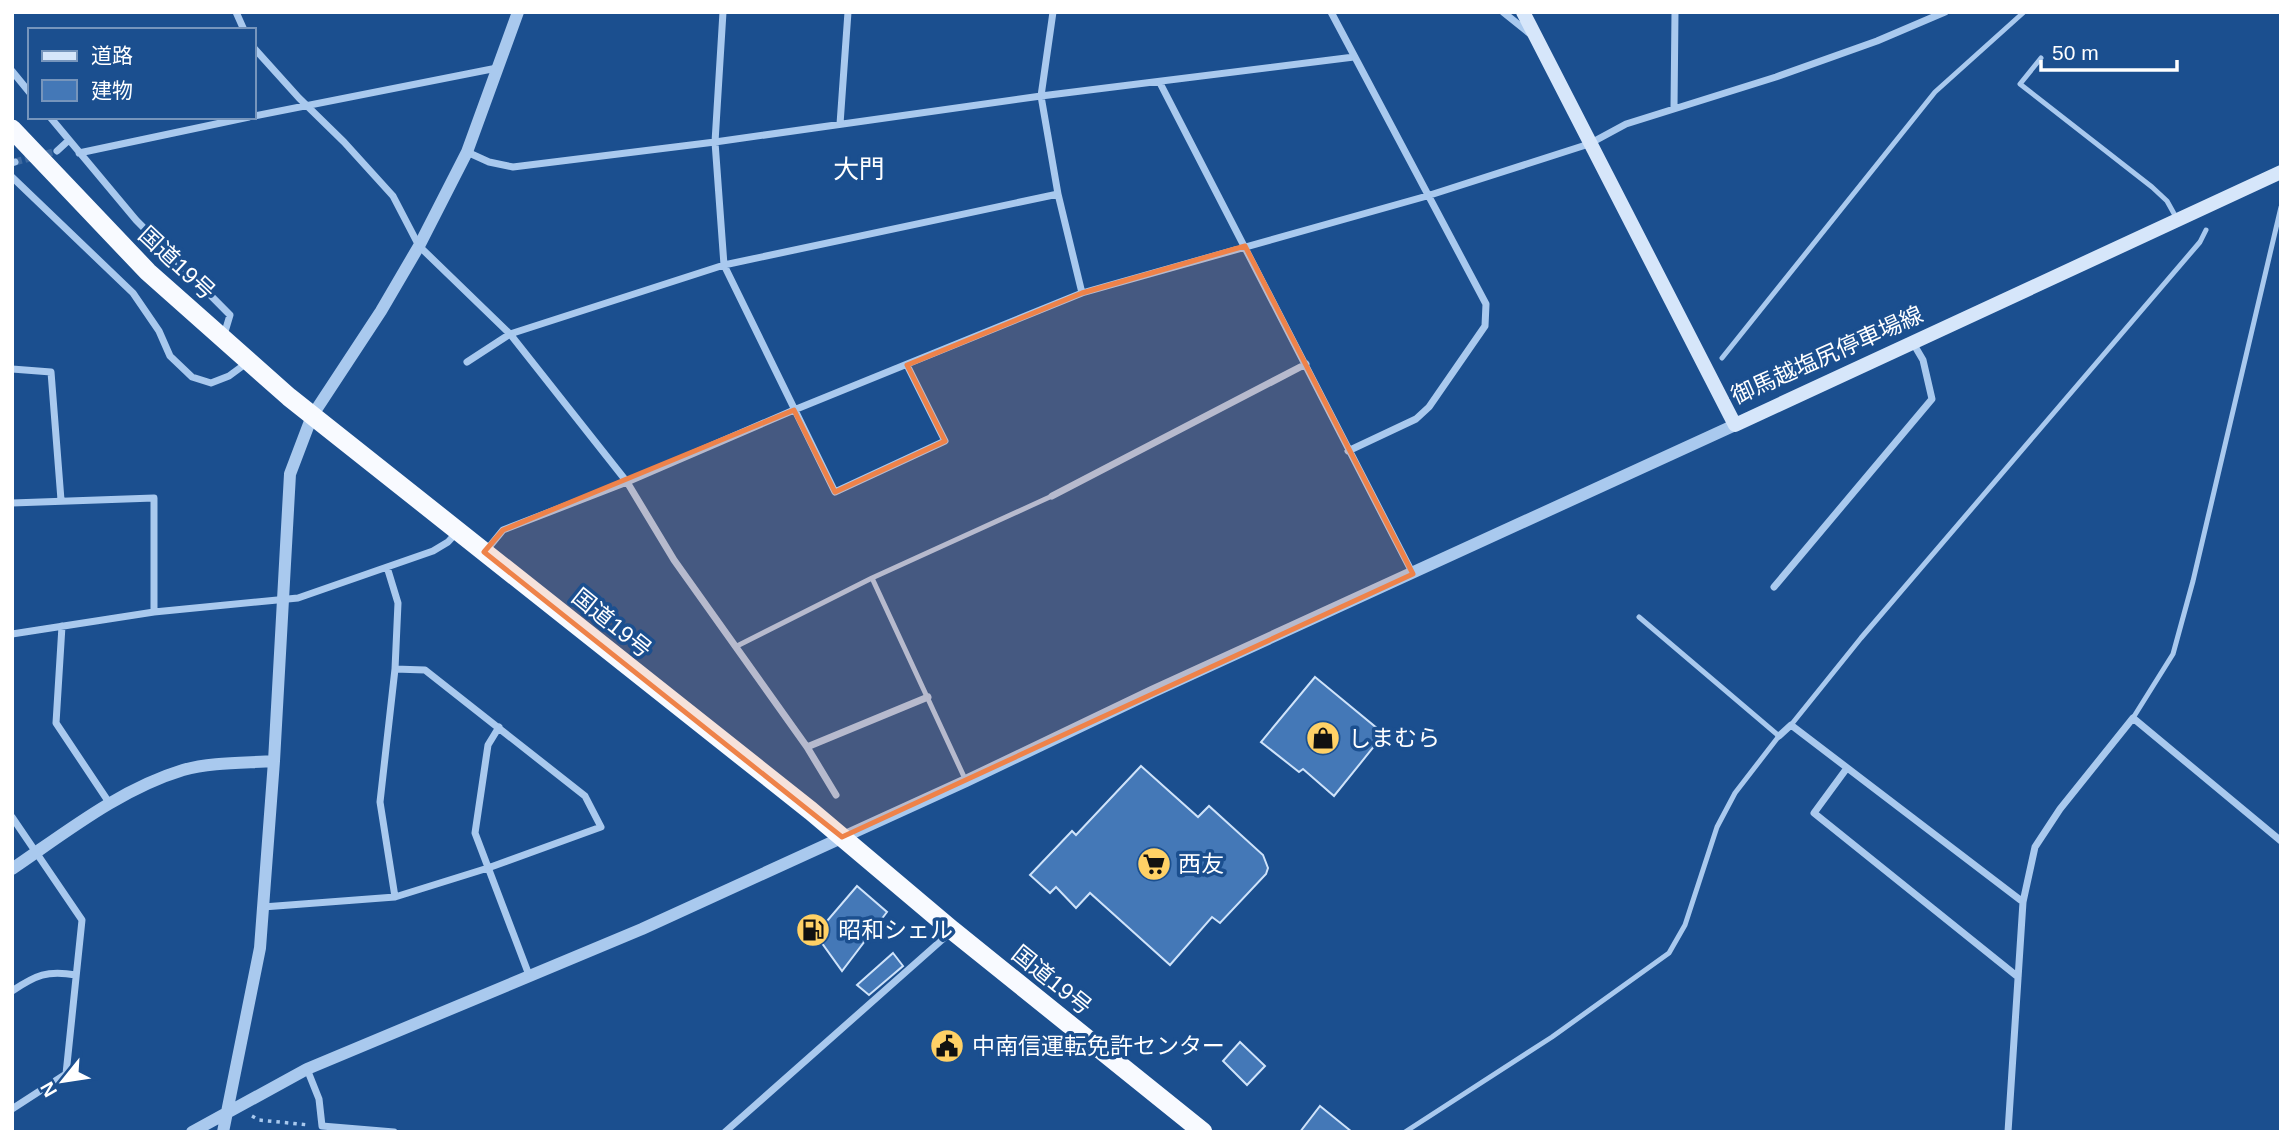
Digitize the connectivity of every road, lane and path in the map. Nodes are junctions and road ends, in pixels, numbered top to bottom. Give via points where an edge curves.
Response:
1 (236, 12) edge
2 (518, 12) edge
3 (723, 12) edge
4 (848, 12) edge
5 (1052, 12) edge
6 (1331, 12) edge
7 (1503, 12) edge
8 (1523, 12) edge
9 (1531, 12) edge
10 (1675, 12) edge
11 (1945, 12) edge
12 (2024, 12) edge
13 (243, 28) edge
14 (1535, 38) junction
15 (256, 50) edge
16 (1353, 57) junction
17 (2041, 58) dead end
18 (498, 68) junction
19 (12, 71) edge
20 (1160, 83) junction
21 (28, 91) edge
22 (1041, 96) junction
23 (306, 105) junction
24 (1674, 108) junction
25 (256, 116) edge
26 (52, 119) edge
27 (239, 119) edge
28 (840, 124) junction
29 (12, 128) edge
30 (69, 140) junction
31 (715, 142) junction
32 (1589, 144) junction
33 (57, 150) tunnel mouth
34 (467, 152) junction
35 (79, 153) junction
36 (2281, 172) edge
37 (12, 177) edge
38 (1058, 194) junction
39 (1427, 196) junction
40 (2281, 207) edge
41 (2177, 219) junction
42 (2206, 230) dead end
43 (419, 246) junction
44 (1245, 246) junction
45 (724, 265) junction
46 (1082, 293) junction
47 (510, 334) junction
48 (223, 339) junction
49 (1913, 342) junction
50 (1722, 358) dead end
51 (248, 362) junction
52 (467, 362) dead end
53 (1306, 364) junction
54 (907, 365) junction
55 (12, 369) edge
56 (794, 410) junction
57 (312, 416) junction
58 (1735, 425) junction
59 (1348, 450) junction
60 (627, 482) junction
61 (1052, 496) joint
62 (61, 500) junction
63 (12, 503) edge
64 (458, 531) junction
65 (484, 552) junction
66 (387, 567) junction
67 (1413, 574) junction
68 (872, 578) junction
69 (1774, 587) dead end
70 (282, 600) junction
71 (153, 612) junction
72 (1639, 617) dead end
73 (62, 626) junction
74 (12, 634) edge
75 (735, 647) junction
76 (395, 669) junction
77 (928, 697) junction
78 (2133, 718) junction
79 (1791, 725) junction
80 (499, 727) junction
81 (1779, 736) junction
82 (807, 747) junction
83 (274, 761) junction
84 (1847, 768) junction
85 (966, 781) junction
86 (836, 795) dead end
87 (110, 804) junction
88 (12, 817) edge
89 (842, 837) junction
90 (2281, 841) edge
91 (36, 853) junction
92 (488, 868) junction
93 (12, 869) edge
94 (395, 897) junction
95 (2023, 902) junction
96 (263, 907) junction
97 (952, 930) junction
98 (76, 975) junction
99 (529, 975) junction
100 (2018, 977) junction
101 (12, 992) edge
102 (307, 1069) junction
103 (12, 1110) edge
104 (226, 1111) junction
105 (252, 1116) dead end
106 (322, 1126) junction
107 (192, 1132) edge
108 (223, 1132) edge
109 (394, 1132) edge
110 (725, 1132) edge
111 (1203, 1132) edge
112 (1405, 1132) edge
113 (2008, 1132) edge

1 - 13 street
2 - 18 street
3 - 31 street
4 - 28 street
5 - 22 street
6 - 16 street
7 - 14 street
8 - 14 main road, 御馬越塩尻停車場線
9 - 14 street
10 - 24 street
11 - 24 street via 1776,77
12 - 50 lane via 1935,92
14 - 32 main road, 御馬越塩尻停車場線
15 - 23 street
16 - 20 street
16 - 39 street
17 - 41 lane via 2020,84 2152,187
18 - 23 street
18 - 34 street
19 - 21 street
20 - 22 street
20 - 44 street
22 - 28 street
22 - 38 street
23 - 25 street
23 - 43 street via 393,196
24 - 32 street via 1626,124
26 - 30 street
27 - 35 street
28 - 31 street
29 - 48 highway, 国道19号 via 148,272
30 - 33 street
30 - 35 street
31 - 34 street via 513,167
31 - 45 street
32 - 39 street
32 - 58 main road, 御馬越塩尻停車場線
34 - 43 street
35 - 48 street via 136,220 230,315
36 - 41 main road, 御馬越塩尻停車場線
37 - 51 street via 133,293 170,356 192,377 211,383
38 - 45 street
38 - 46 street
39 - 44 street
39 - 59 street via 1486,304 1485,326 1416,419
40 - 78 lane via 2173,654
41 - 49 main road, 御馬越塩尻停車場線
42 - 79 lane
43 - 47 street
43 - 57 street
44 - 46 street
44 - 53 street
45 - 47 street
45 - 56 street
46 - 54 street
47 - 52 street
47 - 60 street
48 - 51 highway, 国道19号
49 - 58 main road, 御馬越塩尻停車場線
49 - 69 street via 1923,360 1932,398
51 - 57 highway, 国道19号
53 - 59 street
53 - 61 street
54 - 56 street
54 - 56 street via 945,441 835,492
55 - 62 street via 51,372
56 - 60 street
57 - 64 highway, 国道19号
57 - 70 street via 290,474
58 - 67 street
59 - 67 street
60 - 65 street via 503,530
60 - 75 street
61 - 68 lane
62 - 63 street
62 - 71 street via 154,498
64 - 65 highway, 国道19号
64 - 66 street via 433,551
65 - 89 highway, 国道19号
66 - 70 street
66 - 76 street via 398,603
67 - 85 street
68 - 75 lane
68 - 77 lane
70 - 71 street
70 - 83 street
71 - 73 street
72 - 81 lane
73 - 74 street
73 - 87 street via 56,723
75 - 82 street
76 - 80 street via 425,670
76 - 94 street via 380,802
77 - 82 street
77 - 85 lane
78 - 90 street
78 - 95 street via 2035,847
79 - 81 street
79 - 84 street
80 - 92 street via 488,745 475,833
80 - 92 street via 585,796 601,827
81 - 112 lane via 1735,793 1717,827 1685,925 1669,953 1552,1037
82 - 86 street
83 - 87 street via 185,770
83 - 96 street
84 - 95 street
84 - 100 street via 1814,813
85 - 89 street
87 - 91 street
88 - 91 street
89 - 97 highway, 国道19号
89 - 99 street
91 - 93 street
91 - 98 street via 82,920
92 - 94 street
92 - 99 street
94 - 96 street
95 - 100 street
96 - 104 street via 260,948
97 - 110 street
97 - 111 highway, 国道19号
98 - 101 street via 49,972
98 - 103 street via 66,1074
99 - 102 street
100 - 113 street
102 - 104 street
102 - 106 street via 319,1099
104 - 107 street
104 - 108 street
105 - 106 path
106 - 109 street

